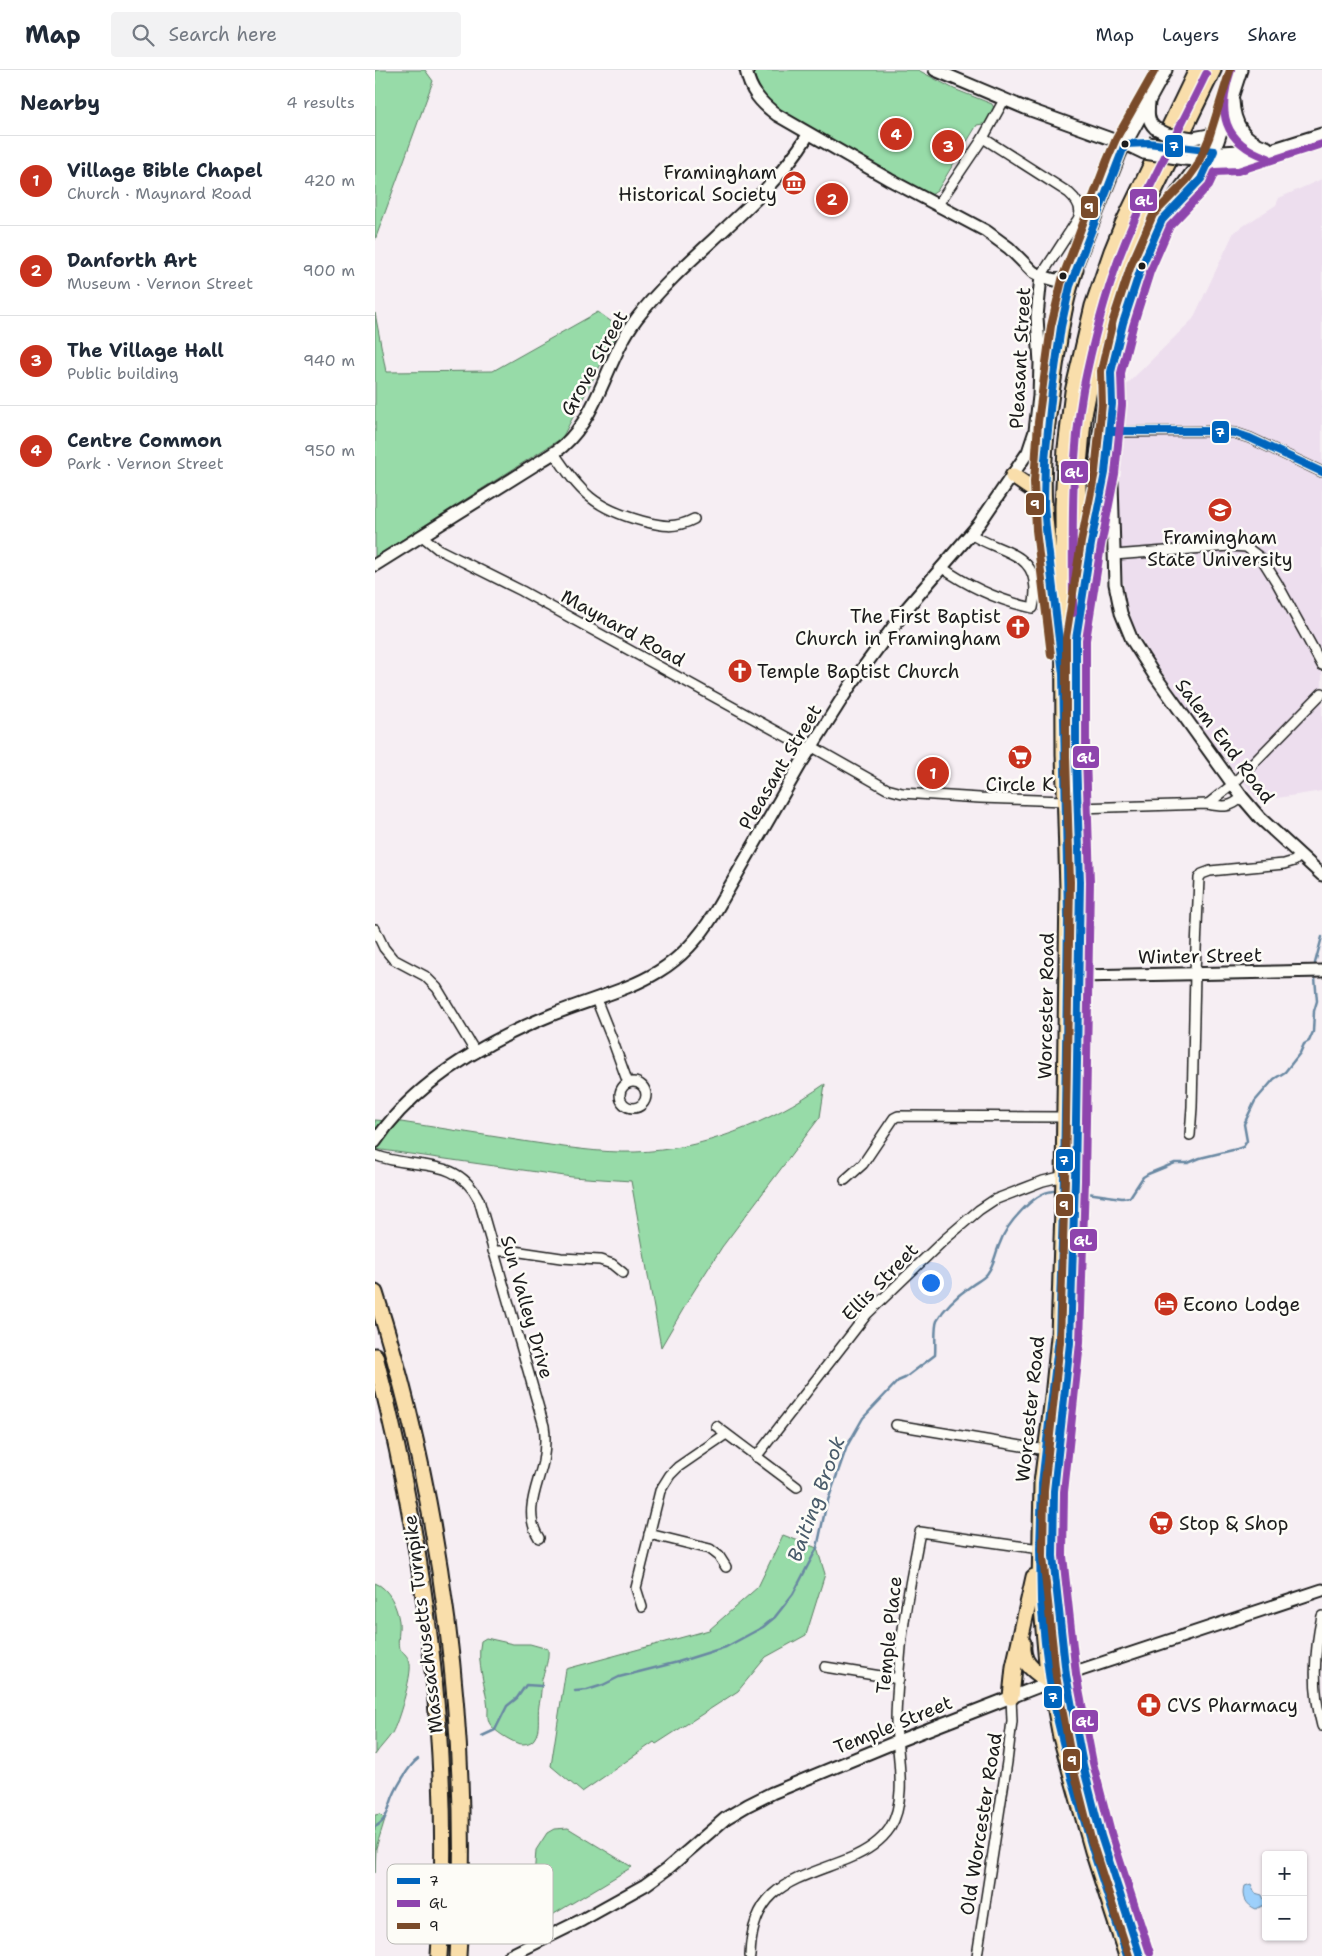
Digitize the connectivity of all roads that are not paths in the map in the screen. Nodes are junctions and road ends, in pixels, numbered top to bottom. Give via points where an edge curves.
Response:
1 (746, 70) edge
2 (935, 70) edge
3 (1166, 70) edge
4 (1197, 70) edge
5 (1213, 70) edge
6 (1241, 70) edge
7 (949, 73) edge
8 (1233, 95) junction
9 (1004, 100) junction
10 (1149, 100) junction
11 (1225, 119) junction
12 (1322, 134) edge
13 (808, 135) junction
14 (983, 138) junction
15 (1125, 144) junction
16 (1188, 148) junction
17 (1271, 149) junction
18 (1211, 156) junction
19 (937, 206) junction
20 (1075, 270) junction
21 (1041, 276) junction
22 (1104, 432) junction
23 (554, 453) junction
24 (1322, 472) edge
25 (1105, 473) junction
26 (1013, 476) junction
27 (1044, 505) junction
28 (694, 519) dead end
29 (971, 534) junction
30 (422, 536) junction
31 (1114, 555) junction
32 (375, 565) edge
33 (941, 567) junction
34 (1076, 639) junction
35 (1322, 665) edge
36 (1063, 674) junction
37 (1322, 693) edge
38 (810, 747) junction
39 (1232, 785) junction
40 (1242, 797) junction
41 (1072, 804) junction
42 (1208, 804) junction
43 (1301, 855) junction
44 (1322, 875) edge
45 (375, 929) edge
46 (1322, 970) edge
47 (1195, 973) junction
48 (1079, 976) junction
49 (595, 999) junction
50 (476, 1053) junction
51 (628, 1083) dead end
52 (1065, 1117) junction
53 (1190, 1135) dead end
54 (375, 1142) edge
55 (375, 1155) edge
56 (1064, 1176) junction
57 (845, 1180) dead end
58 (493, 1252) junction
59 (623, 1273) dead end
60 (375, 1293) edge
61 (375, 1356) edge
62 (896, 1425) dead end
63 (715, 1426) dead end
64 (726, 1434) junction
65 (1046, 1450) junction
66 (756, 1457) junction
67 (797, 1487) dead end
68 (649, 1534) junction
69 (539, 1538) dead end
70 (1040, 1549) junction
71 (726, 1567) dead end
72 (1322, 1591) edge
73 (642, 1607) dead end
74 (1322, 1616) edge
75 (1025, 1623) junction
76 (825, 1667) dead end
77 (1066, 1675) junction
78 (899, 1679) junction
79 (1050, 1682) junction
80 (1011, 1697) junction
81 (1322, 1726) edge
82 (898, 1741) junction
83 (442, 1864) edge
84 (461, 1864) edge
85 (553, 1934) edge
86 (533, 1944) edge
87 (509, 1956) edge
88 (750, 1956) edge
89 (977, 1956) edge
90 (1127, 1956) edge
91 (1139, 1956) edge

1 - 13 main road via 749,84 763,104
2 - 7 main road
3 - 10 main road
4 - 36 highway, Worcester Road via 1111,250 1079,363 1069,420 1064,478
5 - 34 highway, Worcester Road via 1138,224 1117,277 1100,334 1080,449
6 - 8 main road
7 - 9 main road
8 - 11 main road
8 - 17 main road via 1235,120 1242,132 1257,144
9 - 14 street
9 - 15 main road
10 - 15 main road
10 - 16 main road, bridge via 1148,115 1152,125
11 - 16 main road via 1219,128
11 - 18 main road
12 - 17 main road
13 - 19 main road
13 - 23 main road, Grove Street via 761,193 640,314 624,338 582,422
14 - 19 street
14 - 21 street via 1069,193 1079,205 1078,219
15 - 16 main road, bridge via 1146,148
15 - 20 main road
16 - 18 main road
17 - 18 main road
18 - 22 main road via 1179,188 1135,284 1111,372 1113,393
19 - 21 main road via 994,236
20 - 21 main road via 1062,279
20 - 27 highway via 1064,311 1051,390
21 - 26 main road, Pleasant Street via 1037,306 1040,379 1037,418 1030,446
22 - 24 street via 1235,433
22 - 25 main road
23 - 28 street via 578,486 611,511 663,526 679,526
23 - 30 main road, Grove Street
25 - 31 main road, Salem End Road via 1112,488
25 - 34 highway
26 - 27 highway via 1041,497
26 - 29 main road, Pleasant Street
27 - 36 highway
29 - 33 main road, Pleasant Street
29 - 33 street via 1029,565 1036,594 1033,608 995,597
30 - 32 main road, Grove Street
30 - 38 street, Maynard Road via 437,549 522,591
31 - 35 street via 1245,547 1267,565
31 - 39 main road, Salem End Road via 1118,599 1132,640
33 - 38 main road, Pleasant Street via 868,660
34 - 41 highway, Worcester Road via 1076,756
36 - 41 highway, Worcester Road
37 - 39 street
38 - 41 street, Maynard Road via 887,789
38 - 49 main road, Pleasant Street via 696,940 663,970
39 - 40 main road, Salem End Road
39 - 42 street
40 - 42 street, Maynard Road via 1231,806
40 - 43 main road, Salem End Road
41 - 42 street, Maynard Road
41 - 48 highway, Worcester Road via 1080,857
41 - 52 highway, Worcester Road
43 - 44 main road, Salem End Road
43 - 47 street via 1290,863 1210,871 1200,876
45 - 50 street via 393,959 425,976 437,988
46 - 47 main road, Winter Street
47 - 48 main road, Winter Street
47 - 53 street
48 - 77 highway, Worcester Road via 1071,1324 1053,1514 1054,1568
49 - 50 main road, Pleasant Street via 535,1022
49 - 51 street
50 - 54 main road, Pleasant Street via 427,1085 388,1124
52 - 56 highway, Worcester Road
52 - 57 street via 898,1116 863,1164
55 - 58 street, Sun Valley Drive via 446,1170 463,1178 479,1200
56 - 65 highway, Worcester Road via 1058,1345
56 - 66 street, Ellis Street via 995,1200 944,1240 867,1314
58 - 59 street via 514,1251 600,1260
58 - 69 street, Sun Valley Drive via 544,1426 544,1456 531,1511 532,1525
60 - 84 highway, Massachusetts Turnpike via 402,1385 438,1560 459,1767
61 - 83 highway, Massachusetts Turnpike via 409,1500 421,1568 433,1666 442,1793
62 - 65 street
63 - 64 street
64 - 66 street
64 - 68 street via 670,1475 658,1496
65 - 70 highway, Worcester Road
66 - 67 street
68 - 71 street via 710,1549
68 - 73 street via 637,1588
70 - 75 highway
70 - 78 street, Temple Place via 920,1532 905,1610
70 - 79 highway, Worcester Road via 1041,1601
72 - 77 main road, Temple Street
74 - 81 street via 1315,1680
75 - 79 highway via 1025,1660 1031,1669
75 - 80 highway via 1014,1667
76 - 78 street
77 - 79 main road, Temple Street
77 - 91 highway, Worcester Road via 1089,1792
78 - 82 street, Temple Place
79 - 80 main road, Temple Street
79 - 90 highway, Worcester Road via 1071,1780
80 - 82 main road, Temple Street
80 - 89 street, Old Worcester Road via 1013,1721
82 - 85 main road, Temple Street via 748,1805 726,1818 645,1885
82 - 88 street, Temple Place via 899,1799 891,1826 865,1851 794,1880 771,1895 756,1917
86 - 87 main road, Temple Street

